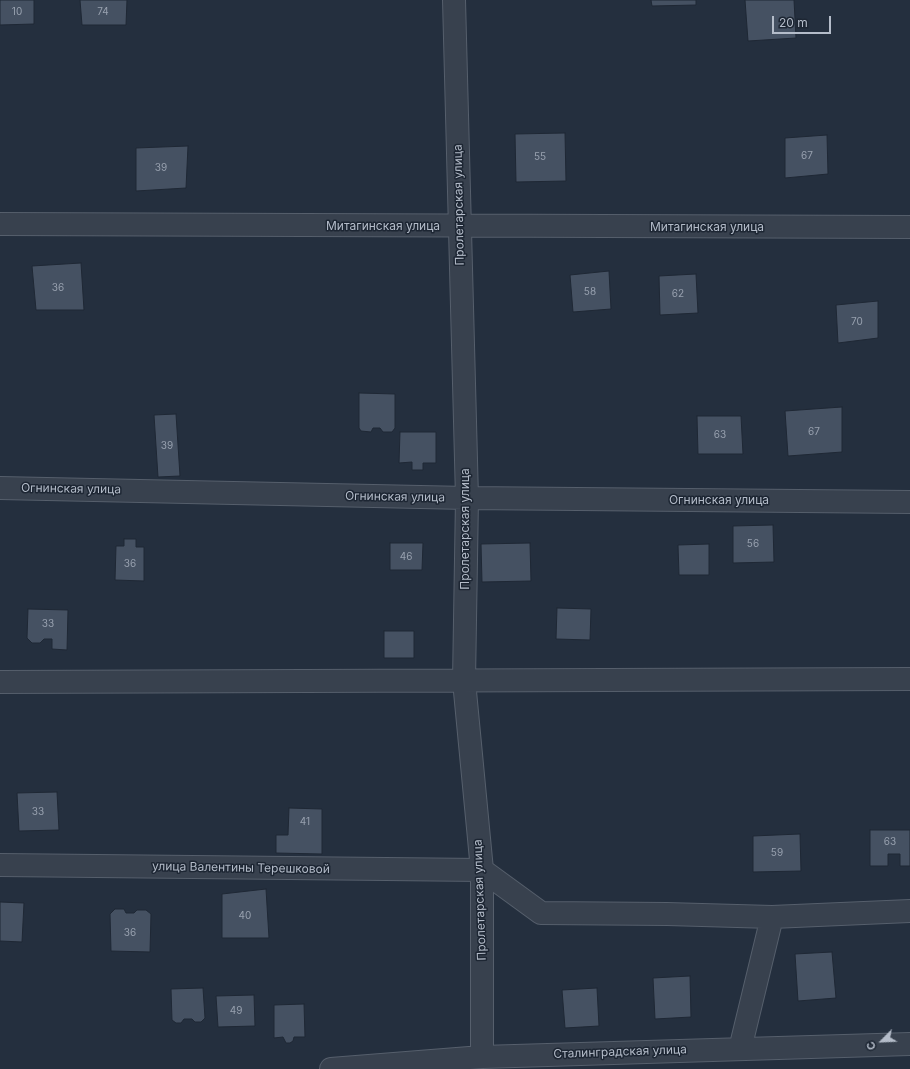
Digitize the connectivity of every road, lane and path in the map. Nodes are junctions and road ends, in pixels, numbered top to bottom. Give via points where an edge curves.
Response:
1 (454, 0) edge
2 (0, 224) edge
3 (460, 226) junction
4 (910, 227) edge
5 (0, 488) edge
6 (466, 498) junction
7 (910, 502) edge
8 (910, 680) edge
9 (464, 681) junction
10 (0, 682) edge
11 (0, 865) edge
12 (482, 870) junction
13 (910, 911) edge
14 (772, 917) junction
15 (910, 1044) edge
16 (740, 1049) junction
17 (482, 1056) junction
18 (331, 1069) edge

1 - 3 street, Пролетарская улица
2 - 3 street, Митагинская улица
3 - 4 street, Митагинская улица
3 - 6 street, Пролетарская улица
5 - 6 street, Огнинская улица
6 - 7 street, Огнинская улица
6 - 9 street, Пролетарская улица
8 - 9 street
9 - 10 street
9 - 12 street, Пролетарская улица
11 - 12 street, улица Валентины Терешковой
12 - 14 street via 541,913
12 - 17 street, Пролетарская улица
13 - 14 street
14 - 16 street
15 - 16 street, Сталинградская улица
16 - 17 street, Сталинградская улица
17 - 18 street, Сталинградская улица

